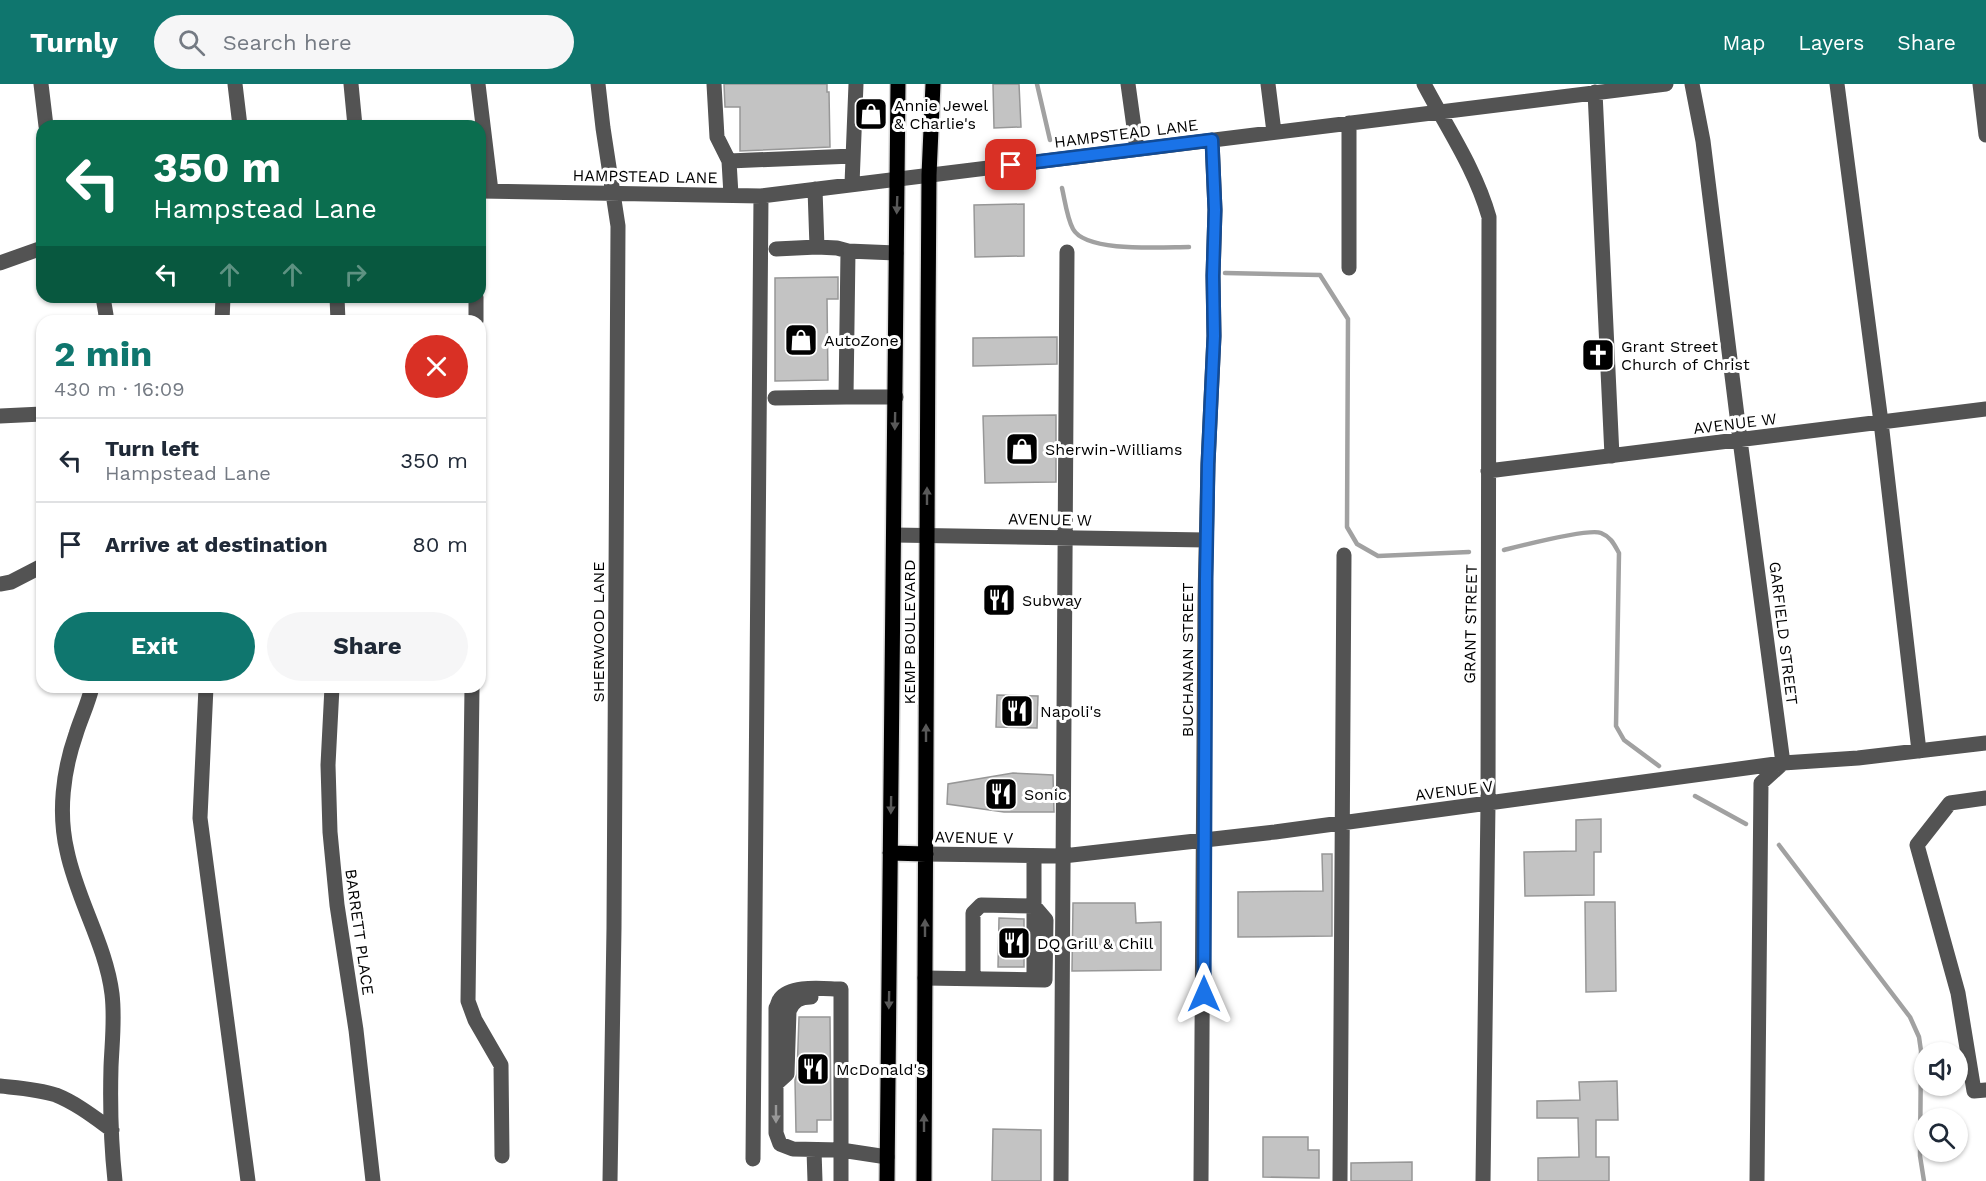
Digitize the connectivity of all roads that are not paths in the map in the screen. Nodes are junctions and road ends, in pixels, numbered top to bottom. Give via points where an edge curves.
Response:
1 (41, 84) edge
2 (235, 84) edge
3 (351, 84) edge
4 (478, 84) edge
5 (598, 84) edge
6 (714, 84) edge
7 (856, 84) edge
8 (898, 84) edge
9 (933, 84) edge
10 (1128, 84) edge
11 (1268, 84) edge
12 (1424, 84) edge
13 (1666, 84) edge
14 (1692, 84) edge
15 (1837, 84) edge
16 (1980, 84) edge
17 (1554, 91) edge
18 (1595, 92) junction
19 (1440, 112) junction
20 (45, 120) edge
21 (239, 120) edge
22 (354, 120) edge
23 (480, 120) edge
24 (1349, 123) junction
25 (1274, 132) junction
26 (1986, 135) edge
27 (1212, 140) junction
28 (1137, 149) junction
29 (853, 156) junction
30 (729, 161) junction
31 (929, 175) junction
32 (898, 179) junction
33 (852, 184) junction
34 (815, 189) junction
35 (486, 191) edge
36 (612, 194) junction
37 (731, 195) junction
38 (761, 196) junction
39 (817, 247) junction
40 (776, 249) dead end
41 (36, 250) edge
42 (848, 251) junction
43 (1067, 252) dead end
44 (896, 253) junction
45 (0, 263) edge
46 (1349, 268) dead end
47 (846, 397) junction
48 (896, 397) junction
49 (775, 398) dead end
50 (1986, 409) edge
51 (36, 414) edge
52 (0, 416) edge
53 (1881, 422) junction
54 (1740, 440) junction
55 (1612, 456) junction
56 (1488, 471) junction
57 (894, 535) junction
58 (927, 536) junction
59 (1065, 538) junction
60 (1206, 540) junction
61 (1344, 555) dead end
62 (36, 569) edge
63 (0, 584) edge
64 (91, 693) edge
65 (206, 693) edge
66 (332, 693) edge
67 (472, 693) edge
68 (1986, 742) edge
69 (1919, 751) junction
70 (1783, 763) junction
71 (1986, 798) edge
72 (1488, 804) junction
73 (1343, 823) junction
74 (1204, 840) junction
75 (890, 853) junction
76 (926, 854) junction
77 (1034, 856) junction
78 (1063, 856) junction
79 (1034, 906) junction
80 (925, 978) junction
81 (973, 979) junction
82 (0, 1086) edge
83 (1986, 1090) edge
84 (112, 1130) junction
85 (814, 1150) junction
86 (841, 1150) junction
87 (502, 1156) dead end
88 (887, 1157) junction
89 (753, 1159) dead end
90 (115, 1181) edge
91 (248, 1181) edge
92 (373, 1181) edge
93 (610, 1181) edge
94 (815, 1181) edge
95 (841, 1181) edge
96 (887, 1181) edge
97 (924, 1181) edge
98 (1062, 1181) edge
99 (1201, 1181) edge
100 (1340, 1181) edge
101 (1484, 1181) edge
102 (1756, 1181) edge

1 - 20 street
2 - 21 street
3 - 22 street
4 - 23 street
5 - 36 street, SHERWOOD LANE
6 - 30 street via 717,137
7 - 29 street
8 - 32 main road, KEMP BOULEVARD
9 - 31 main road, KEMP BOULEVARD
10 - 28 street
11 - 25 street
12 - 19 street, GRANT STREET
13 - 18 street, HAMPSTEAD LANE
14 - 54 street, GARFIELD STREET via 1705,153
15 - 53 street
16 - 26 street
17 - 18 street, HAMPSTEAD LANE
17 - 19 street, HAMPSTEAD LANE
18 - 55 street
19 - 24 street, HAMPSTEAD LANE
19 - 56 street, GRANT STREET via 1466,156 1489,217
24 - 25 street, HAMPSTEAD LANE
24 - 46 street
25 - 27 street, HAMPSTEAD LANE
27 - 28 street, HAMPSTEAD LANE
27 - 60 street, BUCHANAN STREET via 1214,336
28 - 31 street, HAMPSTEAD LANE
29 - 30 street
29 - 33 street
30 - 37 street
31 - 32 street, HAMPSTEAD LANE
58 -> 31 main road, KEMP BOULEVARD
32 - 33 street, HAMPSTEAD LANE
32 -> 44 main road, KEMP BOULEVARD
33 - 34 street, HAMPSTEAD LANE
34 - 38 street, HAMPSTEAD LANE
34 - 39 street
35 - 36 street, HAMPSTEAD LANE
36 - 37 street, HAMPSTEAD LANE
36 - 93 street, SHERWOOD LANE via 618,238
37 - 38 street, HAMPSTEAD LANE
38 - 89 street
39 - 40 street
39 - 42 street
41 - 45 street
42 - 44 street
42 - 47 street
43 - 59 street
44 - 48 main road, KEMP BOULEVARD
47 - 48 street
47 - 49 street
48 -> 57 main road, KEMP BOULEVARD
50 - 53 street, AVENUE W
51 - 52 street
53 - 54 street, AVENUE W
53 - 69 street
54 - 55 street, AVENUE W
54 - 70 street, GARFIELD STREET
55 - 56 street, AVENUE W
56 - 72 street, GRANT STREET
57 - 58 street, AVENUE W
57 -> 75 main road, KEMP BOULEVARD
58 - 59 street, AVENUE W
76 -> 58 main road, KEMP BOULEVARD
59 - 60 street, AVENUE W
59 - 78 street
60 - 74 street, BUCHANAN STREET
61 - 73 street
62 - 63 street
64 - 84 street via 67,764 63,822 66,851 112,992
65 - 91 street via 200,818
66 - 92 street, BARRETT PLACE via 330,832
67 - 87 street via 468,1001 501,1065
68 - 69 street, AVENUE V
69 - 70 street, AVENUE V
70 - 72 street, AVENUE V
70 - 102 street via 1761,783
71 - 83 street via 1950,803 1917,845 1958,993 1974,1091
72 - 73 street, AVENUE V
72 - 101 street, GRANT STREET
73 - 74 street, AVENUE V
73 - 100 street
74 - 78 street, AVENUE V
74 - 99 street, BUCHANAN STREET
75 - 76 main road
75 -> 88 main road, KEMP BOULEVARD
76 - 77 street, AVENUE V
80 -> 76 main road, KEMP BOULEVARD
77 - 78 street, AVENUE V
77 - 79 street
78 - 98 street
79 - 81 street via 981,905 973,913
79 - 81 street via 1046,920 1045,980
80 - 81 street
97 -> 80 main road, KEMP BOULEVARD
82 - 84 street via 56,1095
84 - 90 street
85 - 86 street
86 -> 85 street via 841,989 804,988 780,999 776,1008 776,1133 780,1144
85 - 94 street
86 - 88 street
86 - 95 street
88 - 96 main road, KEMP BOULEVARD

